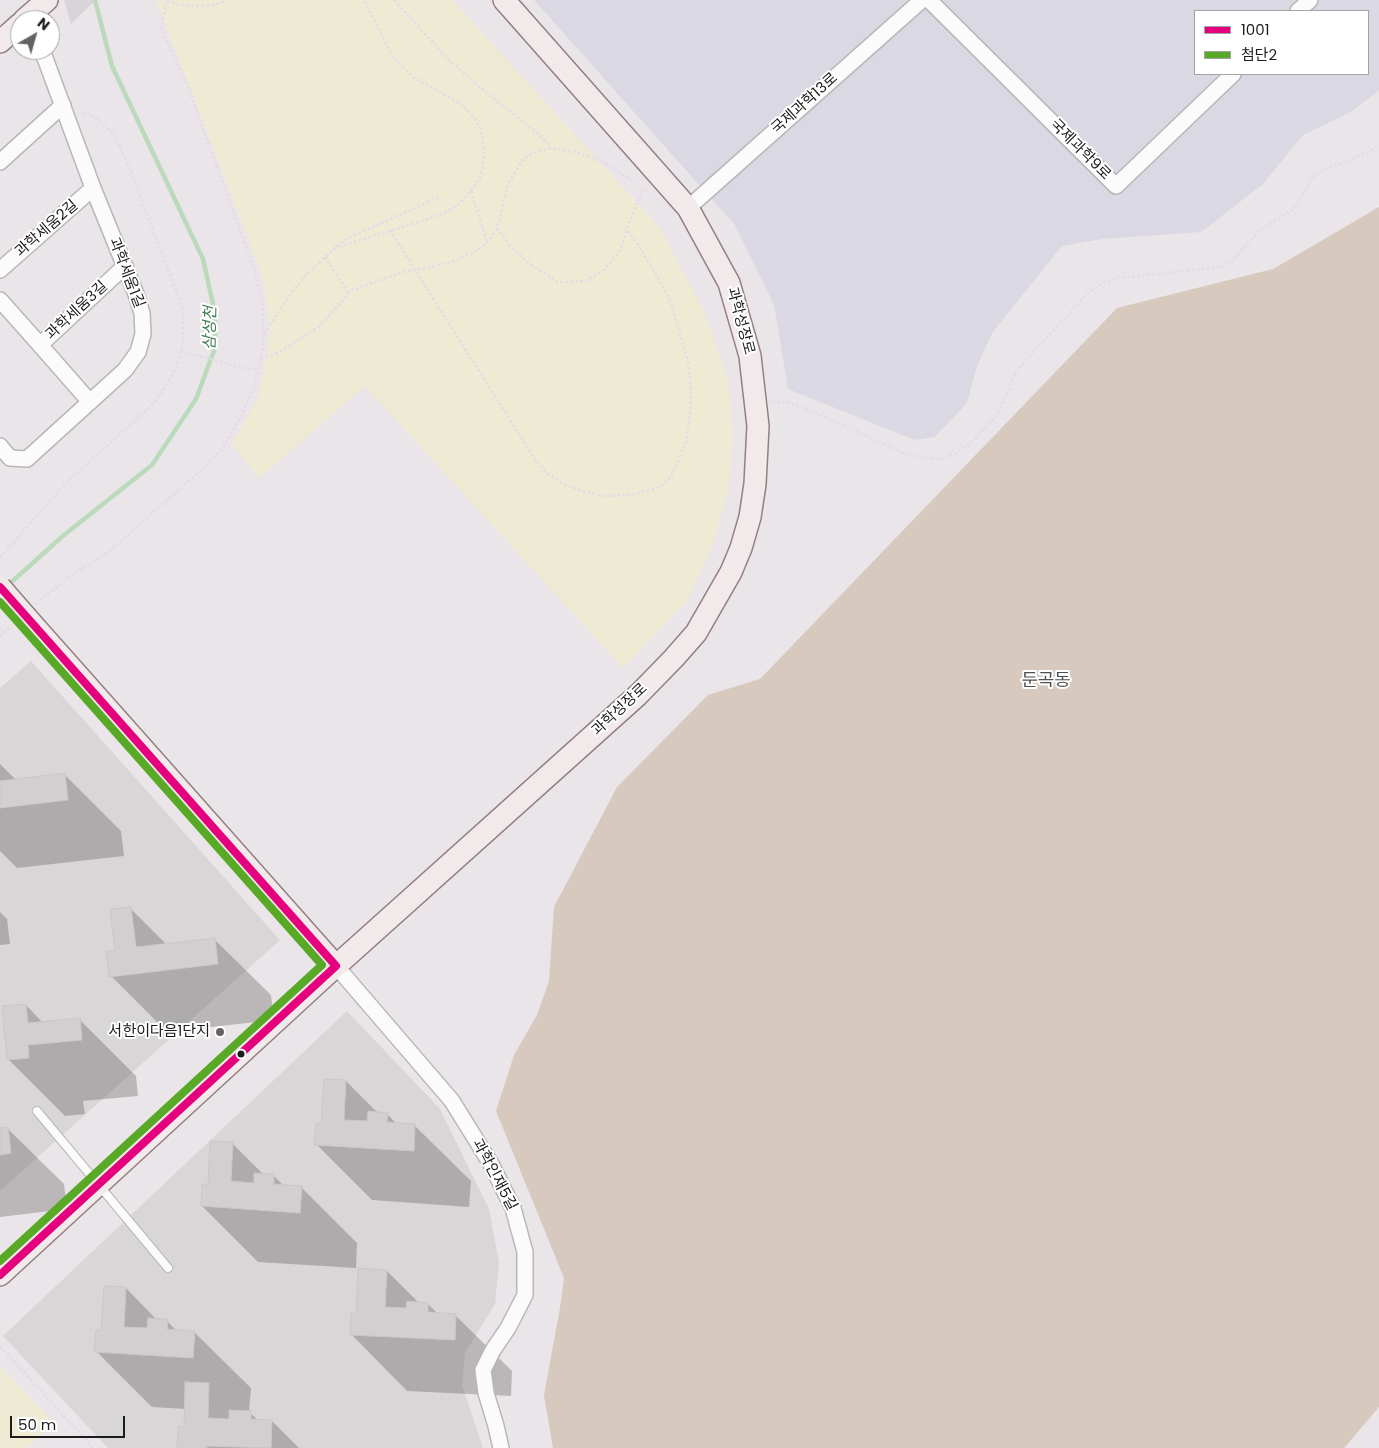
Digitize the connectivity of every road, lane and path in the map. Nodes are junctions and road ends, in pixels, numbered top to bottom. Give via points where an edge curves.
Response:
1 (227, 0) edge
2 (364, 0) edge
3 (394, 0) edge
4 (504, 0) edge
5 (922, 0) edge
6 (928, 0) edge
7 (1310, 0) edge
8 (167, 1) edge
9 (1299, 10) edge
10 (10, 33) edge
11 (0, 42) edge
12 (46, 60) edge
13 (1232, 75) edge
14 (64, 107) junction
15 (1379, 144) edge
16 (551, 148) junction
17 (0, 162) edge
18 (636, 183) dead end
19 (93, 188) junction
20 (643, 190) dead end
21 (471, 191) junction
22 (439, 197) dead end
23 (688, 208) junction
24 (497, 228) junction
25 (390, 230) junction
26 (627, 230) junction
27 (487, 242) junction
28 (335, 248) junction
29 (325, 257) junction
30 (125, 266) junction
31 (0, 270) edge
32 (416, 270) junction
33 (349, 293) junction
34 (0, 300) edge
35 (263, 336) junction
36 (40, 344) junction
37 (181, 351) junction
38 (260, 358) junction
39 (258, 370) junction
40 (756, 400) junction
41 (90, 402) junction
42 (0, 446) edge
43 (0, 558) edge
44 (0, 587) edge
45 (25, 615) junction
46 (0, 636) edge
47 (336, 966) junction
48 (36, 1111) dead end
49 (98, 1185) junction
50 (168, 1268) dead end
51 (0, 1275) edge
52 (0, 1346) edge
53 (93, 1448) edge
54 (501, 1448) edge

1 - 8 path via 198,6
2 - 21 path via 393,57 413,77 464,106 481,130 483,167
3 - 16 path via 448,59
4 - 23 street, 과학성장로
5 - 23 street, 국제과학13로
6 - 13 street, 국제과학9로 via 1116,186
7 - 9 street
8 - 35 path via 161,28 187,84 254,268 263,305
10 - 11 street
12 - 14 street, 과학세움1길
14 - 17 street
14 - 19 street, 과학세움1길
14 - 37 path via 91,114 114,134 183,309
15 - 40 path via 1369,152 1314,176 1293,210 1262,228 1231,262 1222,267 1117,278 1103,282 1089,292 1017,370 997,416 971,443 956,453 941,458 911,455 807,409 787,402
16 - 18 path via 601,161
16 - 24 path via 532,153 518,166 509,182
19 - 30 street, 과학세움1길
19 - 31 street, 과학세움2길
20 - 26 path
21 - 25 path via 444,213
21 - 27 path
22 - 28 path via 348,238
23 - 40 street, 과학성장로 via 729,282 750,356
24 - 26 path via 513,249 558,282 586,281 605,269 621,249
24 - 27 path
25 - 28 path
25 - 32 path
26 - 32 path via 671,303 687,358 691,392 686,442 672,475 657,488 631,495 603,496 582,491 548,474 534,458
27 - 32 path via 451,262
28 - 29 path
29 - 33 path
29 - 35 path via 298,285
30 - 36 street, 과학세움3길
30 - 41 street, 과학세움1길 via 142,313 143,334 138,352 125,370
32 - 33 path
33 - 38 path via 320,326 278,353
34 - 36 street
35 - 38 path
36 - 41 street, 과학세움3길
37 - 39 path
37 - 43 path via 177,366 148,409 64,485
38 - 39 path
39 - 45 path via 241,417 222,449 206,466 106,554 69,577
40 - 47 street, 과학성장로 via 757,456 750,517 731,572 696,633 638,695
41 - 42 street, 과학세움1길 via 27,459 10,458
44 - 45 street, bridge
45 - 46 path
45 - 47 street
47 - 49 street, 과학성장로
47 - 54 street, 과학인재5길 via 452,1101 491,1164 513,1208 524,1252 525,1294 483,1370
48 - 49 lane
49 - 50 lane
49 - 51 street, 과학성장로
52 - 53 path

